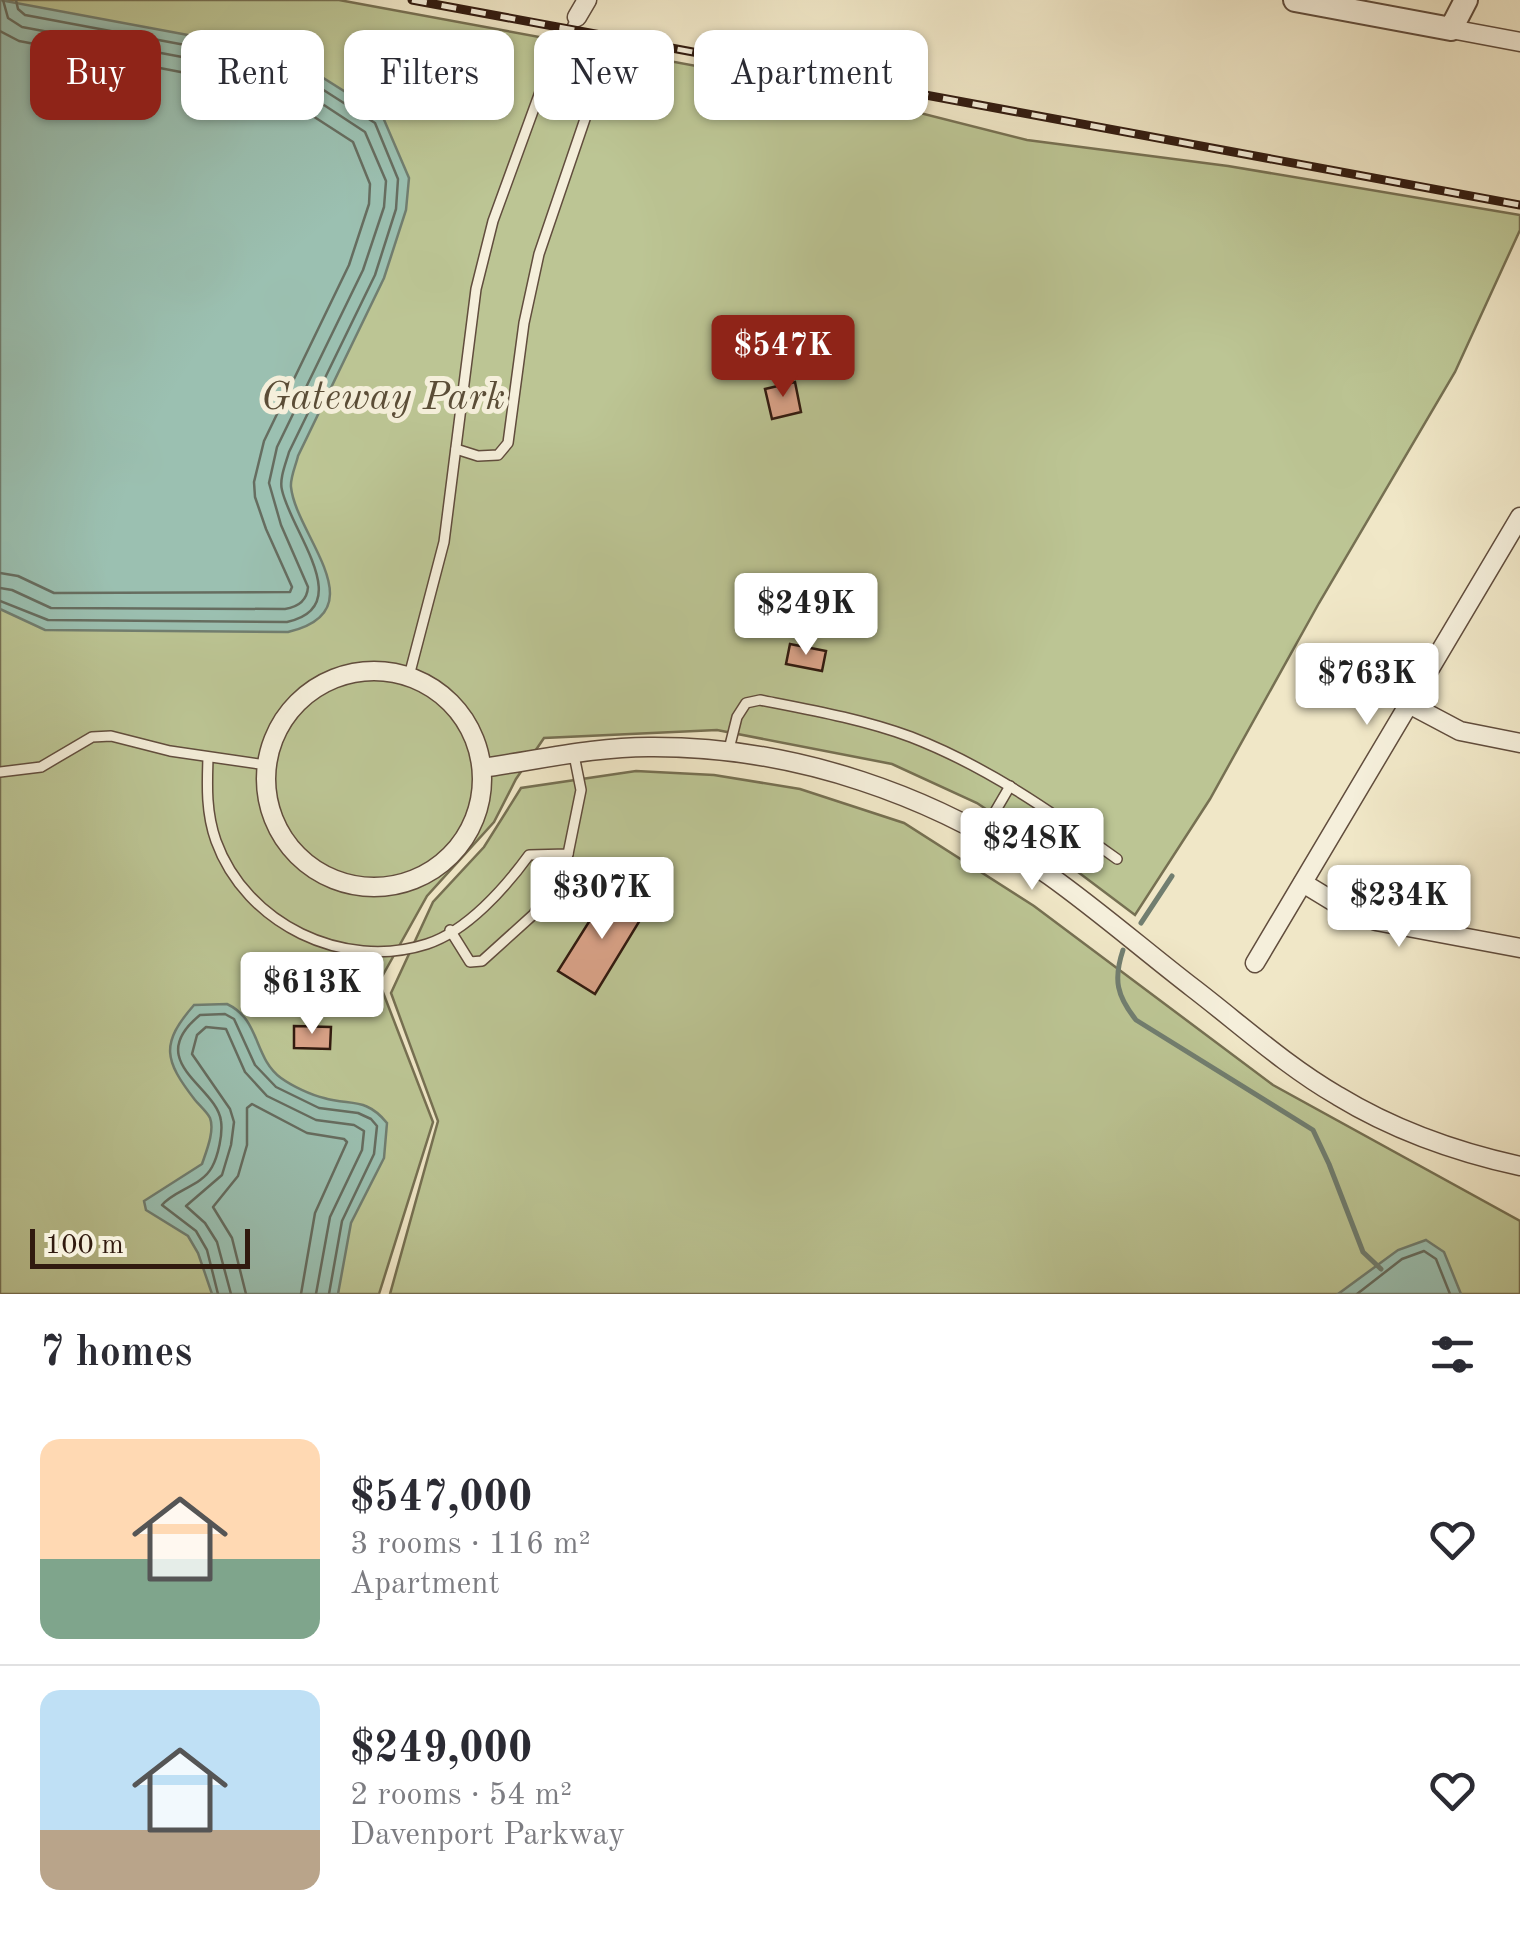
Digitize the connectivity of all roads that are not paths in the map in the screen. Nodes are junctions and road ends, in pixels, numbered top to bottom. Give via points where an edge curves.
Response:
1 (1295, 0) edge
2 (1466, 0) edge
3 (1451, 29) junction
4 (1520, 42) edge
5 (534, 108) edge
6 (586, 120) edge
7 (456, 449) junction
8 (1518, 526) edge
9 (408, 676) junction
10 (1409, 704) junction
11 (1520, 743) edge
12 (729, 749) junction
13 (574, 755) junction
14 (208, 758) junction
15 (266, 765) junction
16 (482, 768) junction
17 (0, 772) edge
18 (1010, 786) junction
19 (982, 834) junction
20 (568, 854) junction
21 (1117, 860) dead end
22 (1303, 882) junction
23 (450, 930) junction
24 (1520, 948) edge
25 (1255, 963) dead end
26 (1520, 1166) edge

1 - 3 street
2 - 3 street
3 - 4 street
5 - 7 lane via 476,290
6 - 7 lane via 538,254 508,443 498,455
7 - 9 lane via 444,542
8 - 10 street
9 - 15 street via 378,670 316,687 275,734
9 - 16 street via 451,702 477,744
10 - 11 street via 1460,731
10 - 22 street
12 - 13 street via 650,746
12 - 18 lane via 737,717 746,704 760,700 912,738
12 - 19 street via 861,780
13 - 16 street
13 - 20 lane via 581,790
14 - 15 lane
14 - 17 lane via 92,737 40,768
14 - 23 lane via 206,802 216,841 239,886 282,924 342,950 386,953 430,943
15 - 16 street via 271,816 300,860 346,885 371,888 422,877 462,843 482,795
18 - 19 lane
18 - 21 lane
19 - 26 street via 1049,876 1336,1096 1399,1128
20 - 23 lane via 529,855 501,893
20 - 23 lane via 534,914 482,962 470,962
22 - 24 street via 1376,922
22 - 25 street

